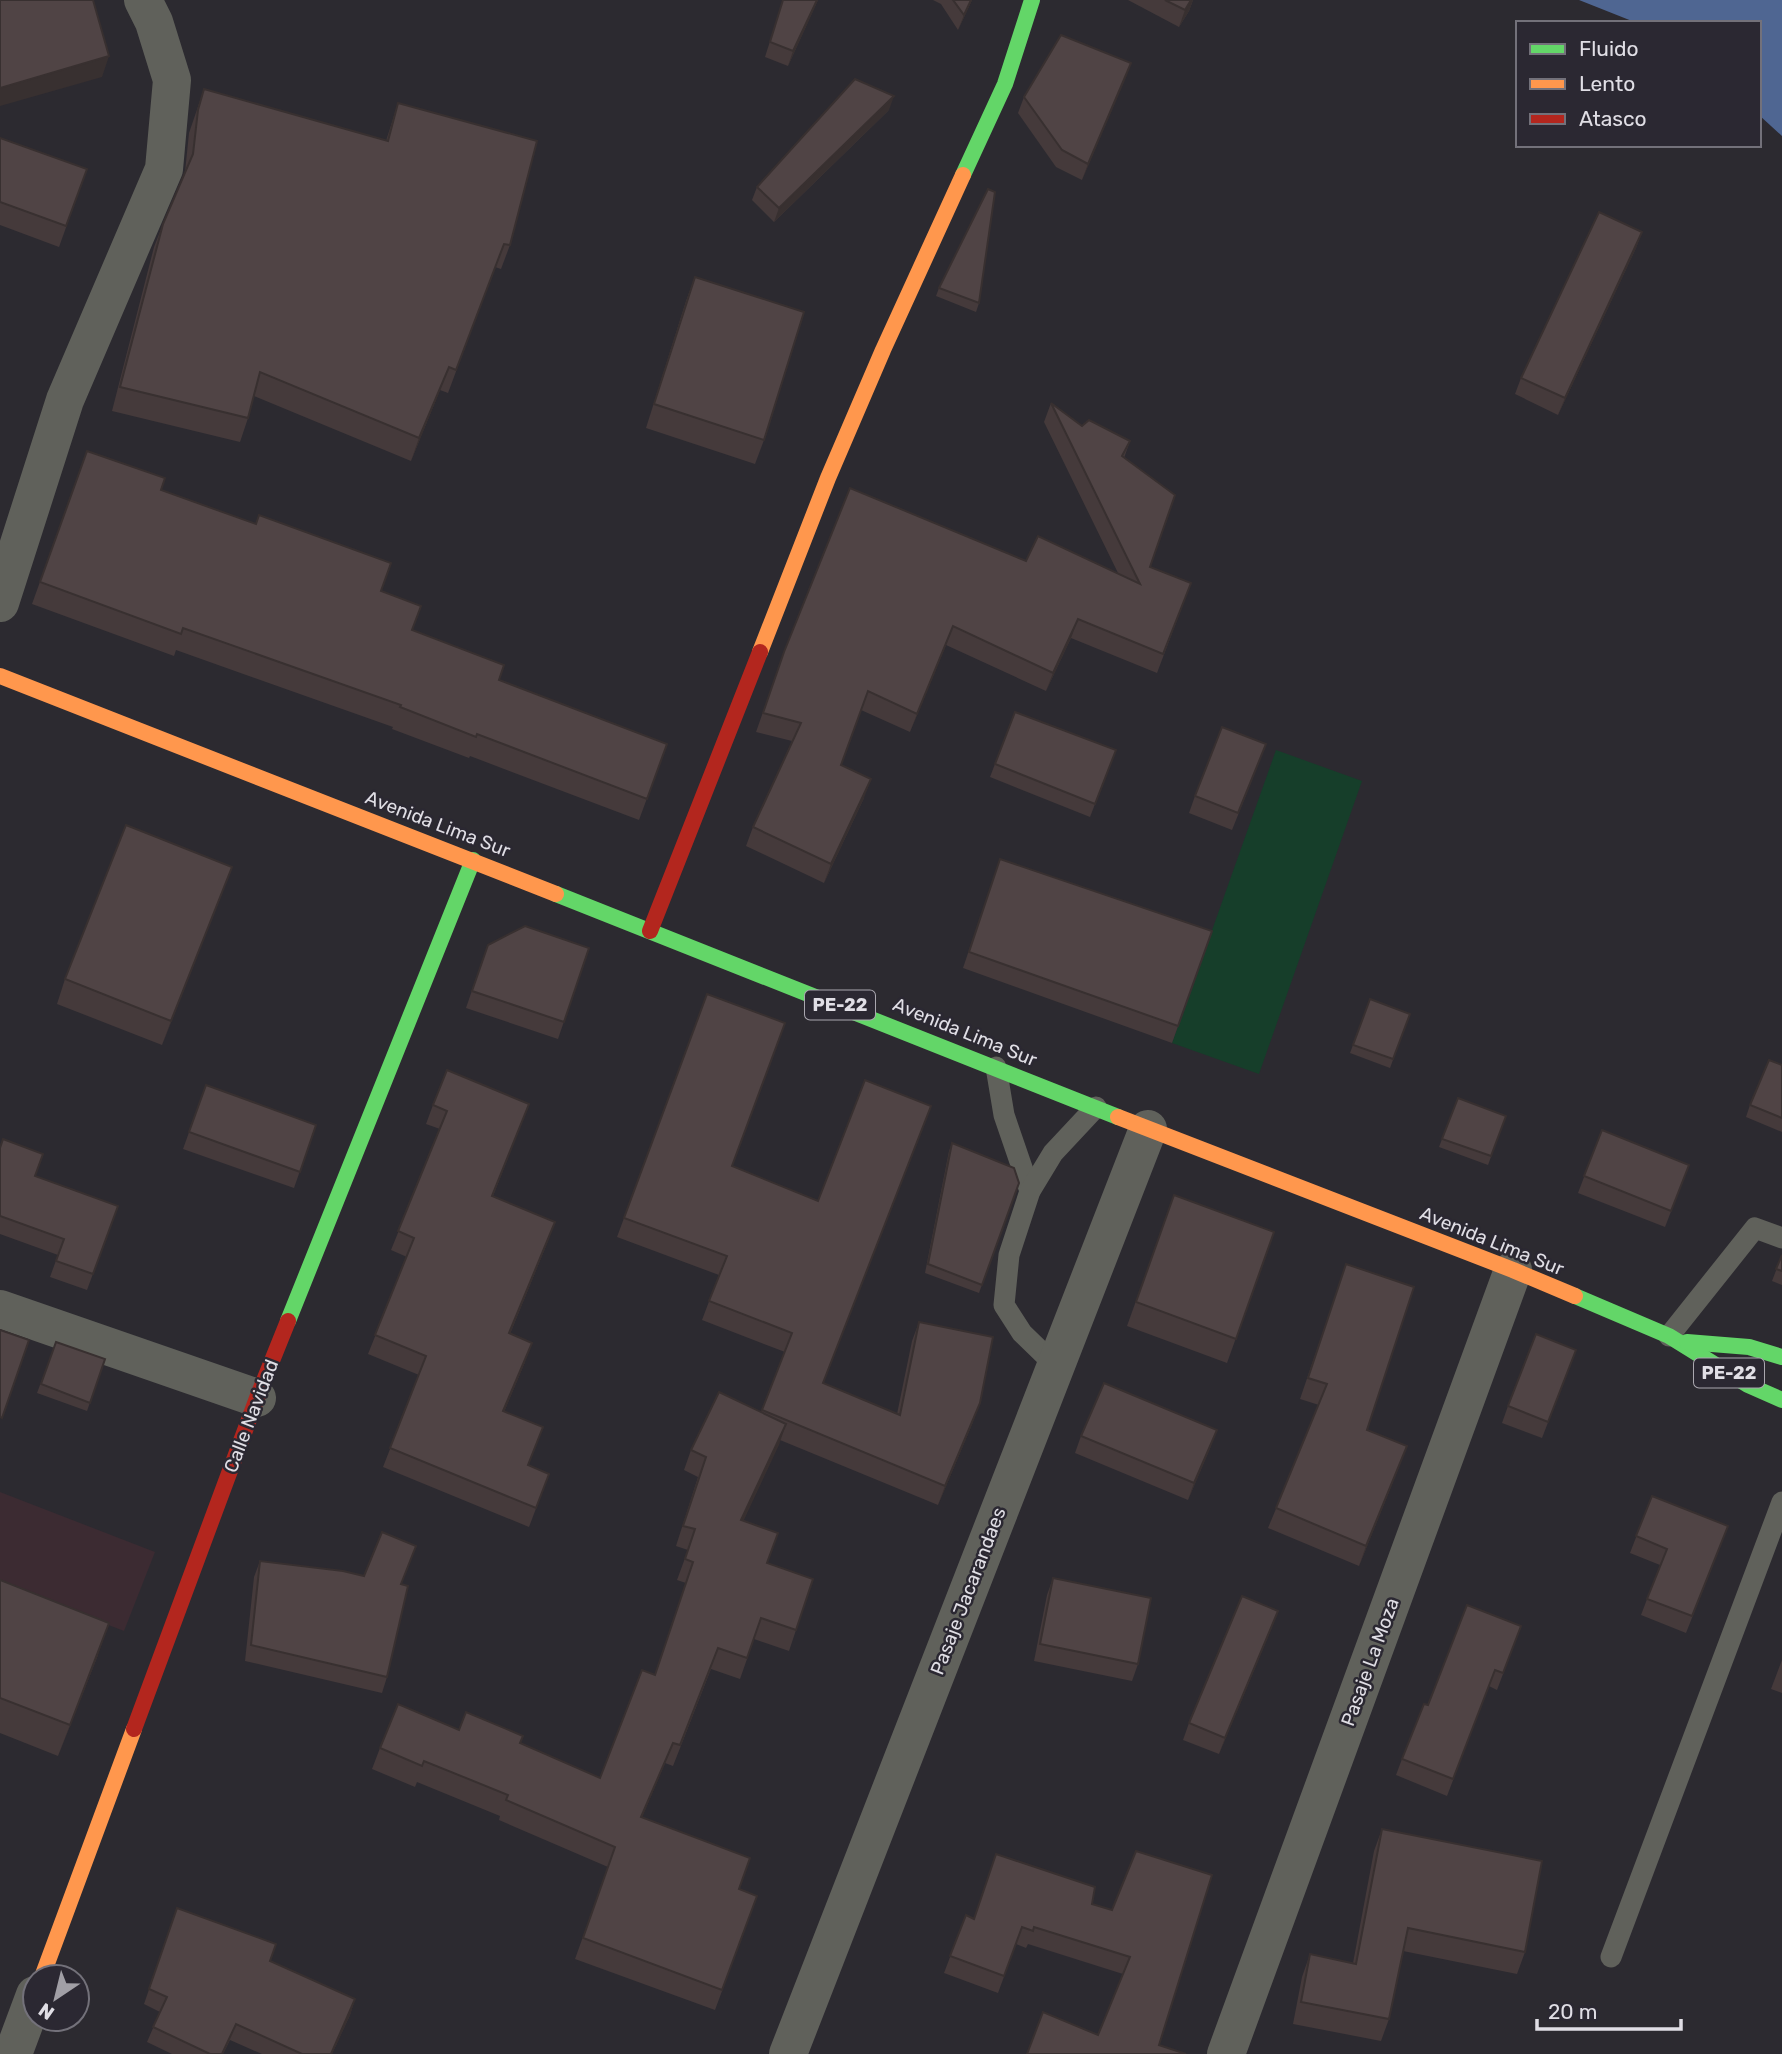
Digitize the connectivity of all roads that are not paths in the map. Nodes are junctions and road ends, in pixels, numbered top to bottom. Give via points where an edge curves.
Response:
1 (144, 0) edge
2 (1032, 0) edge
3 (0, 604) edge
4 (0, 676) edge
5 (473, 860) junction
6 (650, 931) junction
7 (996, 1067) junction
8 (1096, 1107) junction
9 (1147, 1129) junction
10 (1030, 1191) junction
11 (1782, 1238) edge
12 (1513, 1270) junction
13 (0, 1309) edge
14 (1673, 1339) junction
15 (1782, 1357) edge
16 (1056, 1366) junction
17 (257, 1398) junction
18 (1782, 1400) edge
19 (1782, 1502) edge
20 (1611, 1957) dead end
21 (47, 1963) edge
22 (21, 2033) edge
23 (13, 2054) edge
24 (788, 2054) edge
25 (1226, 2054) edge

1 - 3 street via 172,80 164,169 65,400
2 - 6 main road via 1005,84 828,478
4 - 5 main road, Avenida Lima Sur / PE-22
5 - 6 main road, Avenida Lima Sur / PE-22
5 - 17 main road, Calle Navidad
6 - 7 main road, Avenida Lima Sur / PE-22
7 - 8 main road, Avenida Lima Sur / PE-22
7 - 10 lane via 1004,1115
8 - 9 main road, Avenida Lima Sur / PE-22
8 - 10 lane via 1053,1153
9 - 12 main road, Avenida Lima Sur / PE-22
9 - 16 street, Pasaje Jacarandaes
10 - 16 lane via 1009,1255 1004,1305 1022,1333
11 - 14 lane via 1755,1228
12 - 14 main road, Avenida Lima Sur / PE-22
12 - 25 street, Pasaje La Moza
13 - 17 street
14 - 15 main road, Avenida Lima Sur / PE-22 via 1749,1348
14 - 18 main road, Avenida Lima Sur / PE-22 via 1748,1385
16 - 24 street, Pasaje Jacarandaes
17 - 21 main road, Calle Navidad
19 - 20 lane
22 - 23 street

